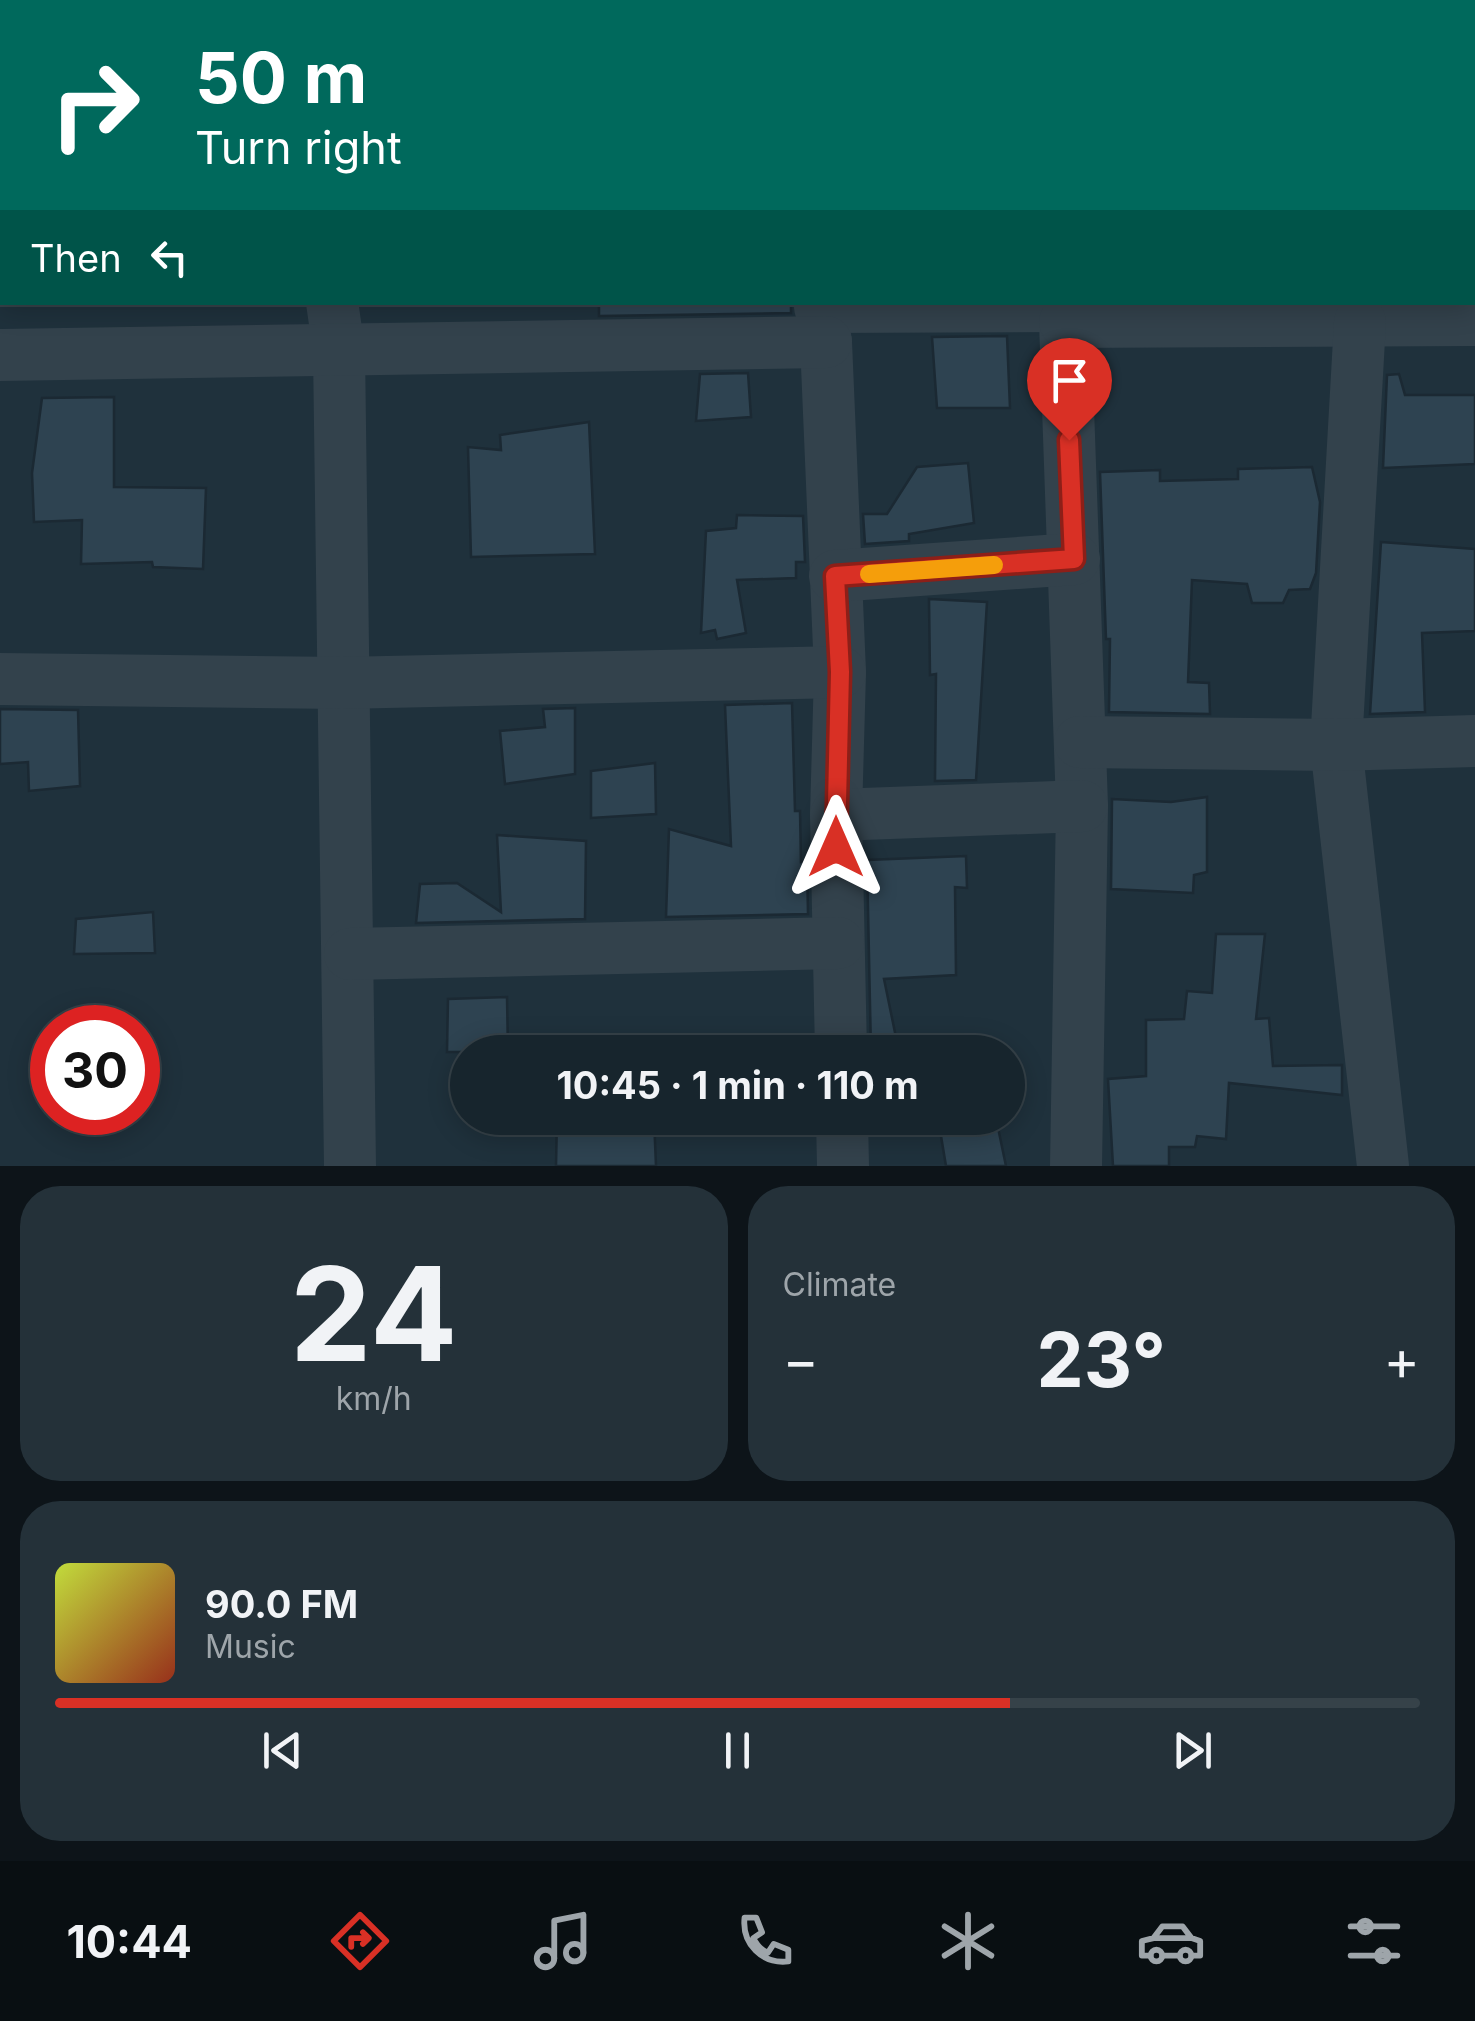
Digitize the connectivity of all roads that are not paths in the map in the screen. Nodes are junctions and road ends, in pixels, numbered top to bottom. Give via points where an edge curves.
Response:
1 (1062, 310) edge
2 (822, 317) edge
3 (1475, 320) edge
4 (1360, 322) junction
5 (336, 327) edge
6 (0, 354) edge
7 (1074, 559) junction
8 (835, 576) junction
9 (840, 672) junction
10 (0, 679) edge
11 (342, 683) junction
12 (1475, 741) edge
13 (1080, 742) junction
14 (1336, 745) junction
15 (1082, 806) junction
16 (836, 815) junction
17 (838, 943) junction
18 (350, 954) junction
19 (840, 1035) edge
20 (842, 1135) edge
21 (350, 1166) edge
22 (843, 1166) edge
23 (1076, 1166) edge
24 (1382, 1166) edge

1 - 2 street
1 - 4 street
1 - 7 street
2 - 5 street
2 - 8 street
3 - 4 street
4 - 14 street
5 - 6 street
5 - 11 street
7 - 8 street
7 - 13 street
8 - 9 street
9 - 11 street
9 - 16 street
10 - 11 street
11 - 18 street
12 - 14 street
13 - 14 street
13 - 15 street
14 - 24 street
15 - 16 street
15 - 23 street
16 - 17 street
17 - 18 street
17 - 19 street
18 - 21 street
20 - 22 street

